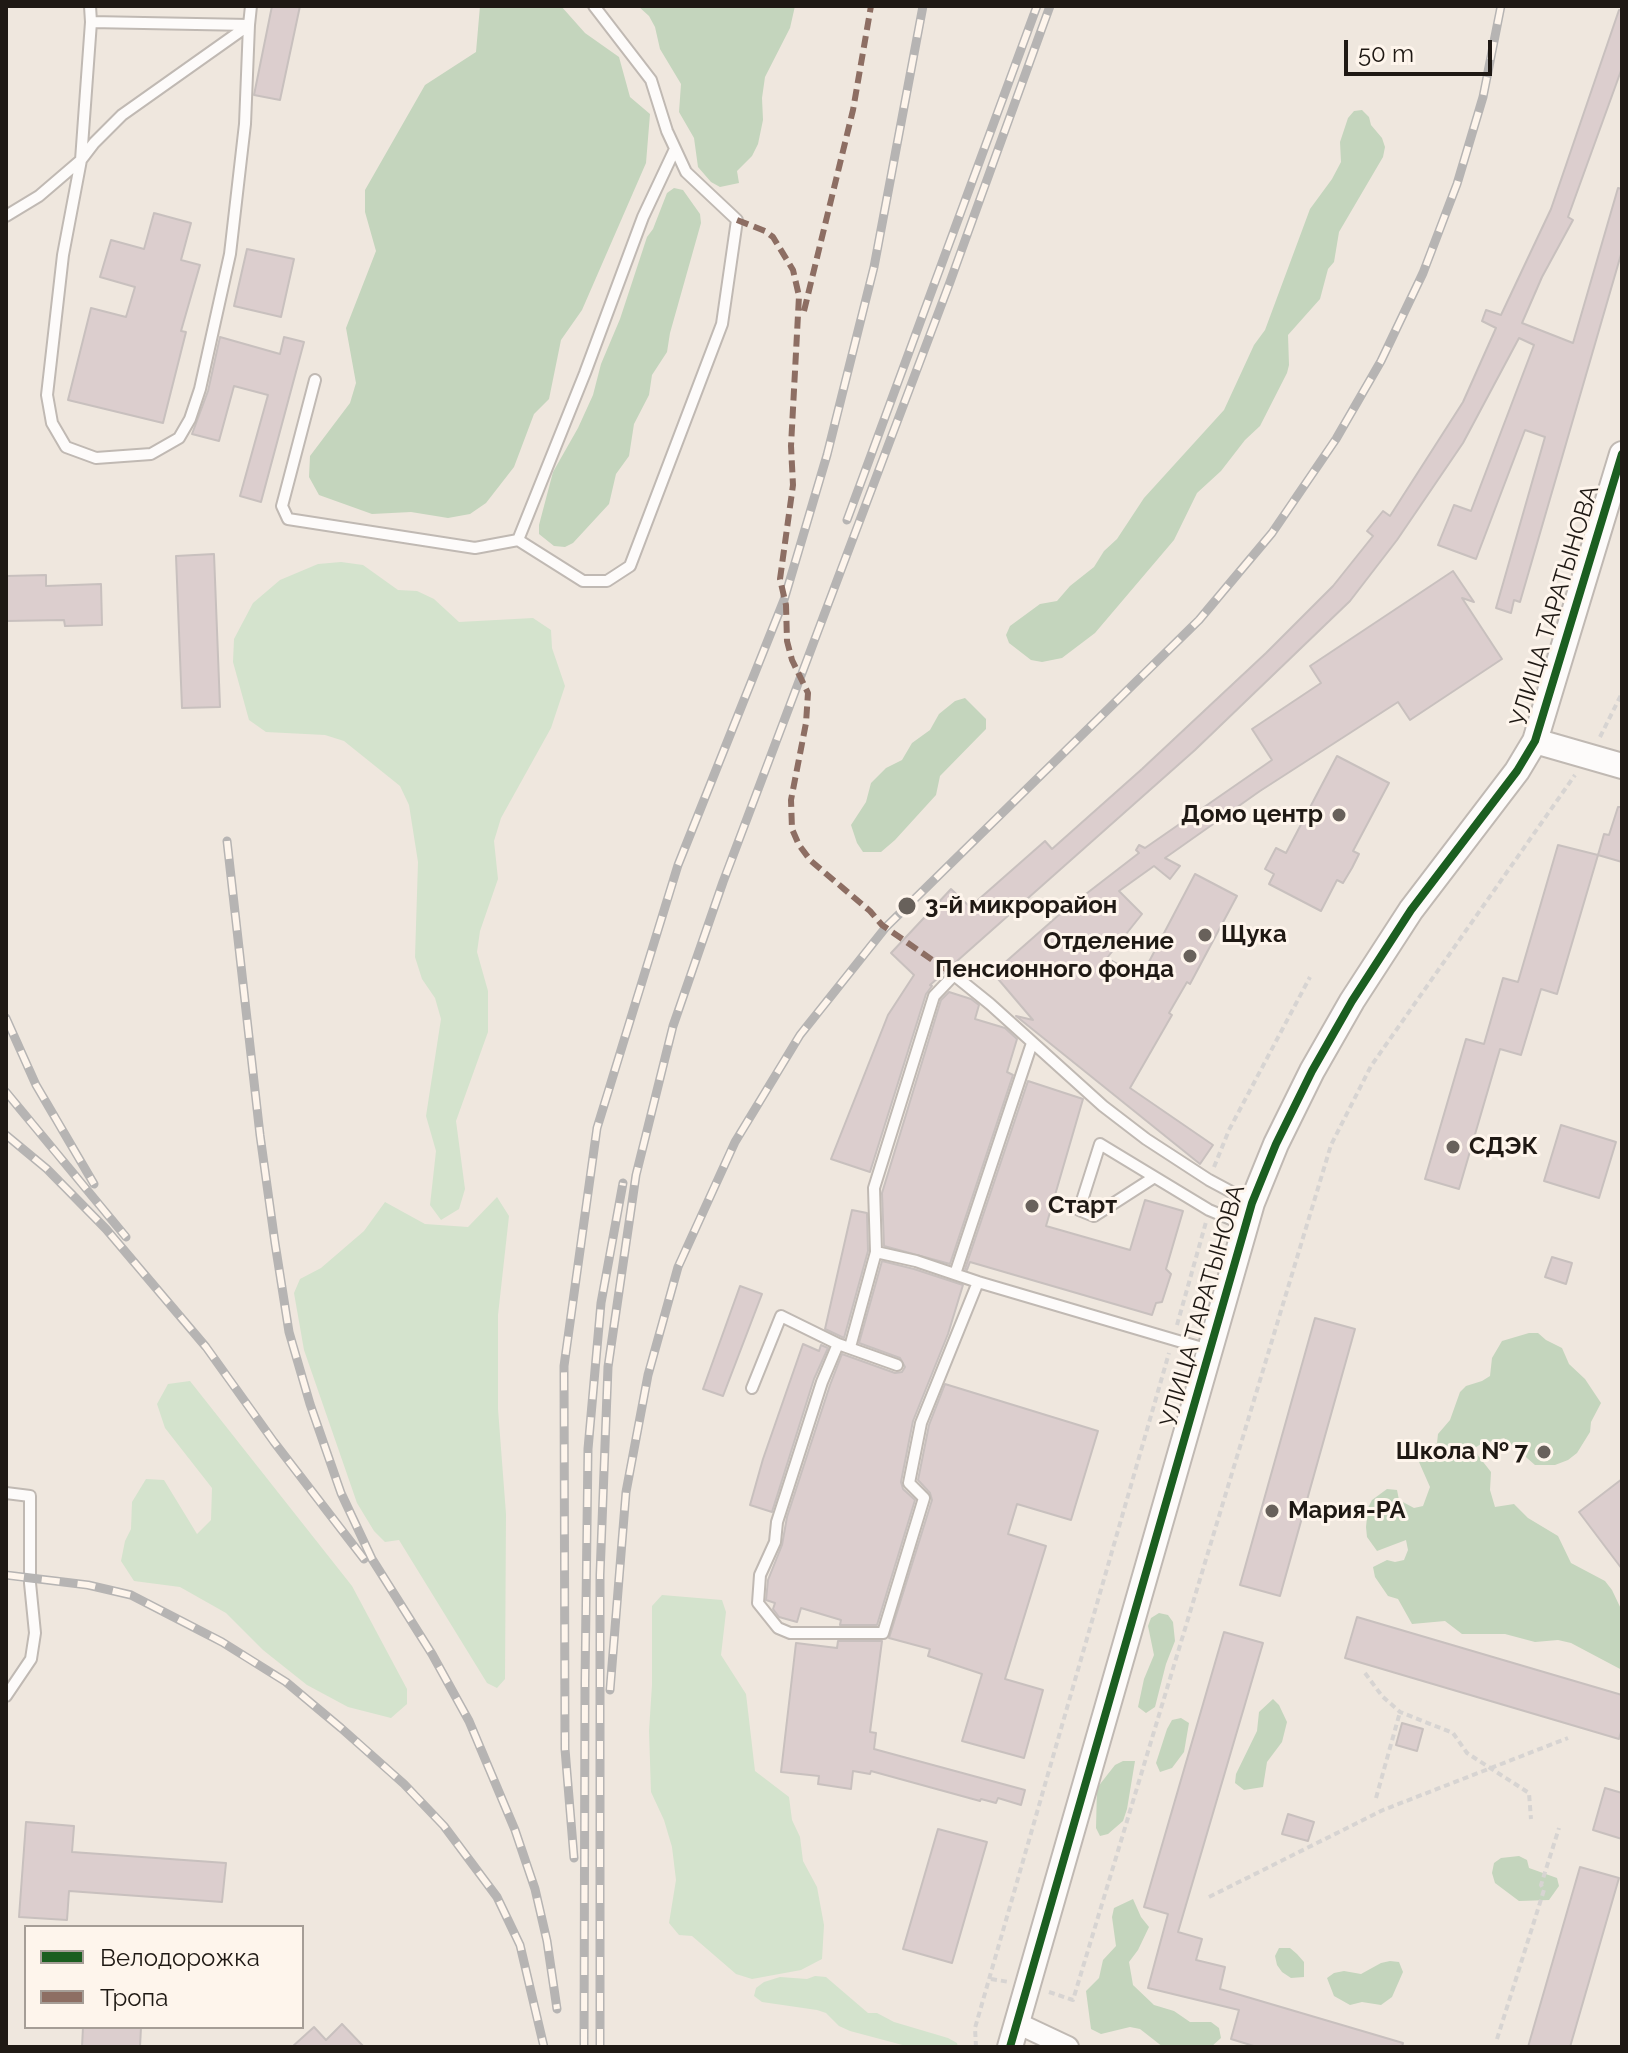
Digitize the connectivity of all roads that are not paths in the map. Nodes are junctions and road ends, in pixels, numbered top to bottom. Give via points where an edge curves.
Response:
1 (90, 6) edge
2 (251, 6) edge
3 (594, 6) edge
4 (91, 22) junction
5 (249, 25) junction
6 (675, 149) junction
7 (81, 160) junction
8 (6, 216) edge
9 (315, 380) dead end
10 (1622, 454) edge
11 (518, 540) junction
12 (1535, 741) junction
13 (1622, 766) edge
14 (1032, 1043) junction
15 (1153, 1178) junction
16 (1249, 1214) junction
17 (876, 1252) junction
18 (955, 1274) junction
19 (978, 1282) junction
20 (838, 1344) junction
21 (850, 1347) junction
22 (1211, 1350) junction
23 (897, 1365) dead end
24 (752, 1388) dead end
25 (6, 1493) edge
26 (6, 1696) edge
27 (1017, 2023) junction
28 (1010, 2047) edge
29 (1068, 2047) edge

1 - 4 lane
2 - 5 lane
3 - 6 lane via 651,80
4 - 5 lane
4 - 7 lane
5 - 7 lane via 122,115
5 - 7 lane via 245,124 230,254 200,389 179,438 151,454 96,458 66,447 52,423 47,395 63,255
6 - 11 lane via 643,217
6 - 11 lane via 686,172 737,220 722,324 630,566 607,581 583,581
7 - 8 lane
9 - 11 lane via 282,506 288,519 475,548
10 - 12 street, УЛИЦА ТАРАТЫНОВА
12 - 13 street
12 - 16 street, УЛИЦА ТАРАТЫНОВА via 1352,1001 1276,1144
14 - 16 lane via 1103,1106
14 - 17 lane via 954,975 942,985 934,996 874,1188
14 - 18 lane
15 - 15 lane via 1100,1144 1079,1210 1094,1216
15 - 16 lane via 1209,1210
16 - 22 street, УЛИЦА ТАРАТЫНОВА
17 - 18 lane
17 - 21 lane
18 - 19 lane
19 - 20 lane via 921,1423 909,1483 924,1498 883,1633 790,1633 778,1628 758,1603 760,1575
19 - 22 lane
20 - 21 lane
20 - 24 lane via 781,1316
21 - 23 lane
22 - 27 street, УЛИЦА ТАРАТЫНОВА
25 - 26 lane via 30,1496 35,1633 31,1659
27 - 28 street, УЛИЦА ТАРАТЫНОВА
27 - 29 street

